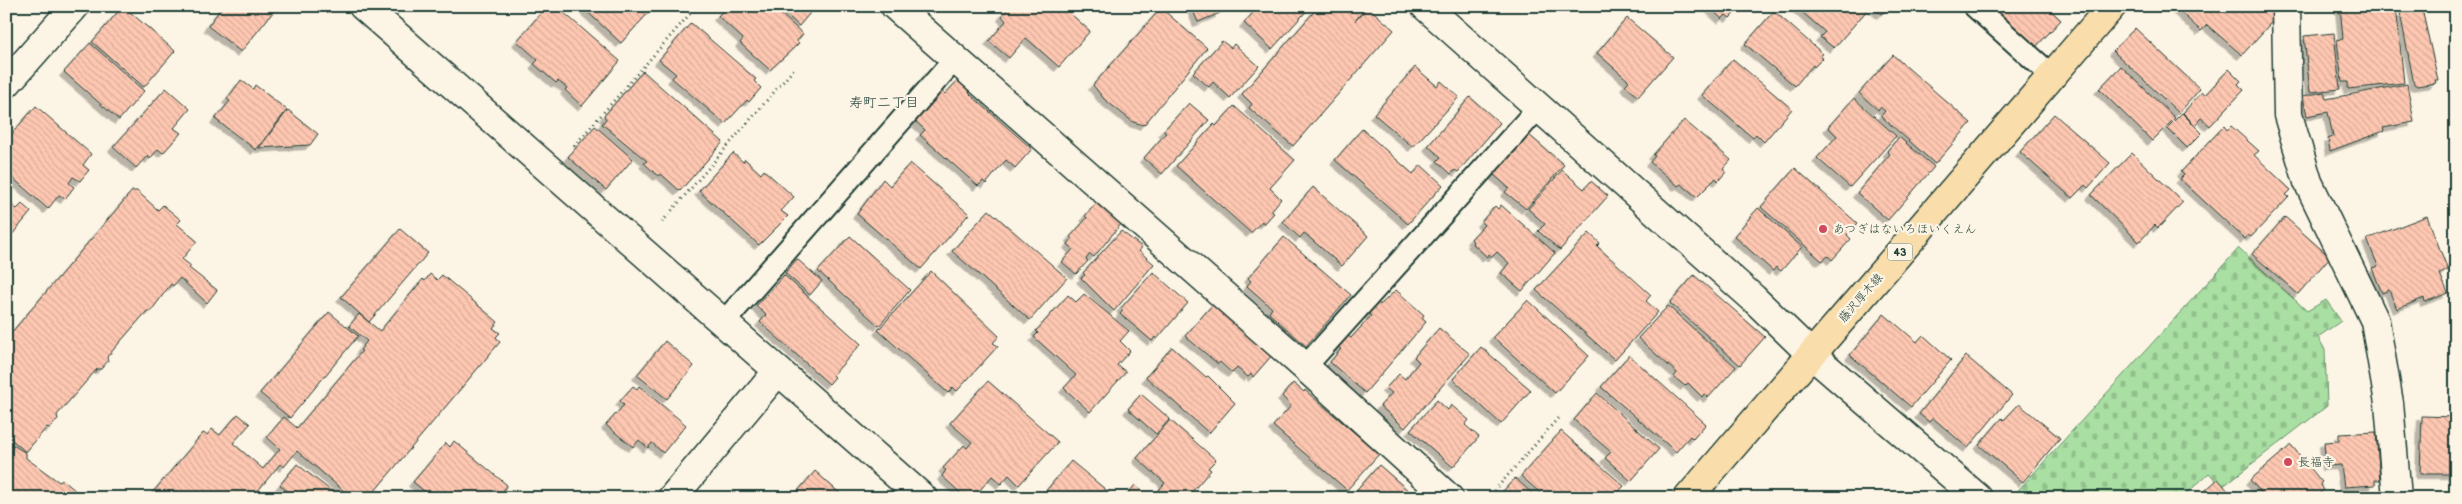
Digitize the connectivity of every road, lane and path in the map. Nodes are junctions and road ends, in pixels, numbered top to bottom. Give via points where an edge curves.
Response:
1 (75, 6) edge
2 (363, 6) edge
3 (895, 6) edge
4 (1425, 6) edge
5 (1974, 6) edge
6 (2112, 6) edge
7 (2286, 6) edge
8 (696, 7) edge
9 (955, 59) junction
10 (794, 69) dead end
11 (2051, 76) junction
12 (6, 84) edge
13 (1539, 107) junction
14 (552, 171) junction
15 (639, 248) junction
16 (724, 322) junction
17 (1812, 355) junction
18 (1305, 367) junction
19 (778, 371) junction
20 (1560, 416) dead end
21 (672, 498) edge
22 (923, 498) edge
23 (1449, 498) edge
24 (1488, 498) edge
25 (1688, 498) edge
26 (1978, 498) edge
27 (2397, 498) edge

1 - 12 street
2 - 14 street
3 - 9 street
4 - 13 street
5 - 11 lane
6 - 11 main road, 藤沢厚木線 / 43
7 - 27 street via 2288,115 2308,182 2375,321 2389,403
8 - 14 path
9 - 16 lane
9 - 18 street
10 - 15 path
11 - 17 main road, 藤沢厚木線 / 43
13 - 17 street via 1753,298
13 - 18 lane
14 - 15 street
15 - 16 street
16 - 19 street
17 - 25 main road, 藤沢厚木線 / 43
17 - 26 street
18 - 23 street
19 - 21 street
19 - 22 street
20 - 24 path

